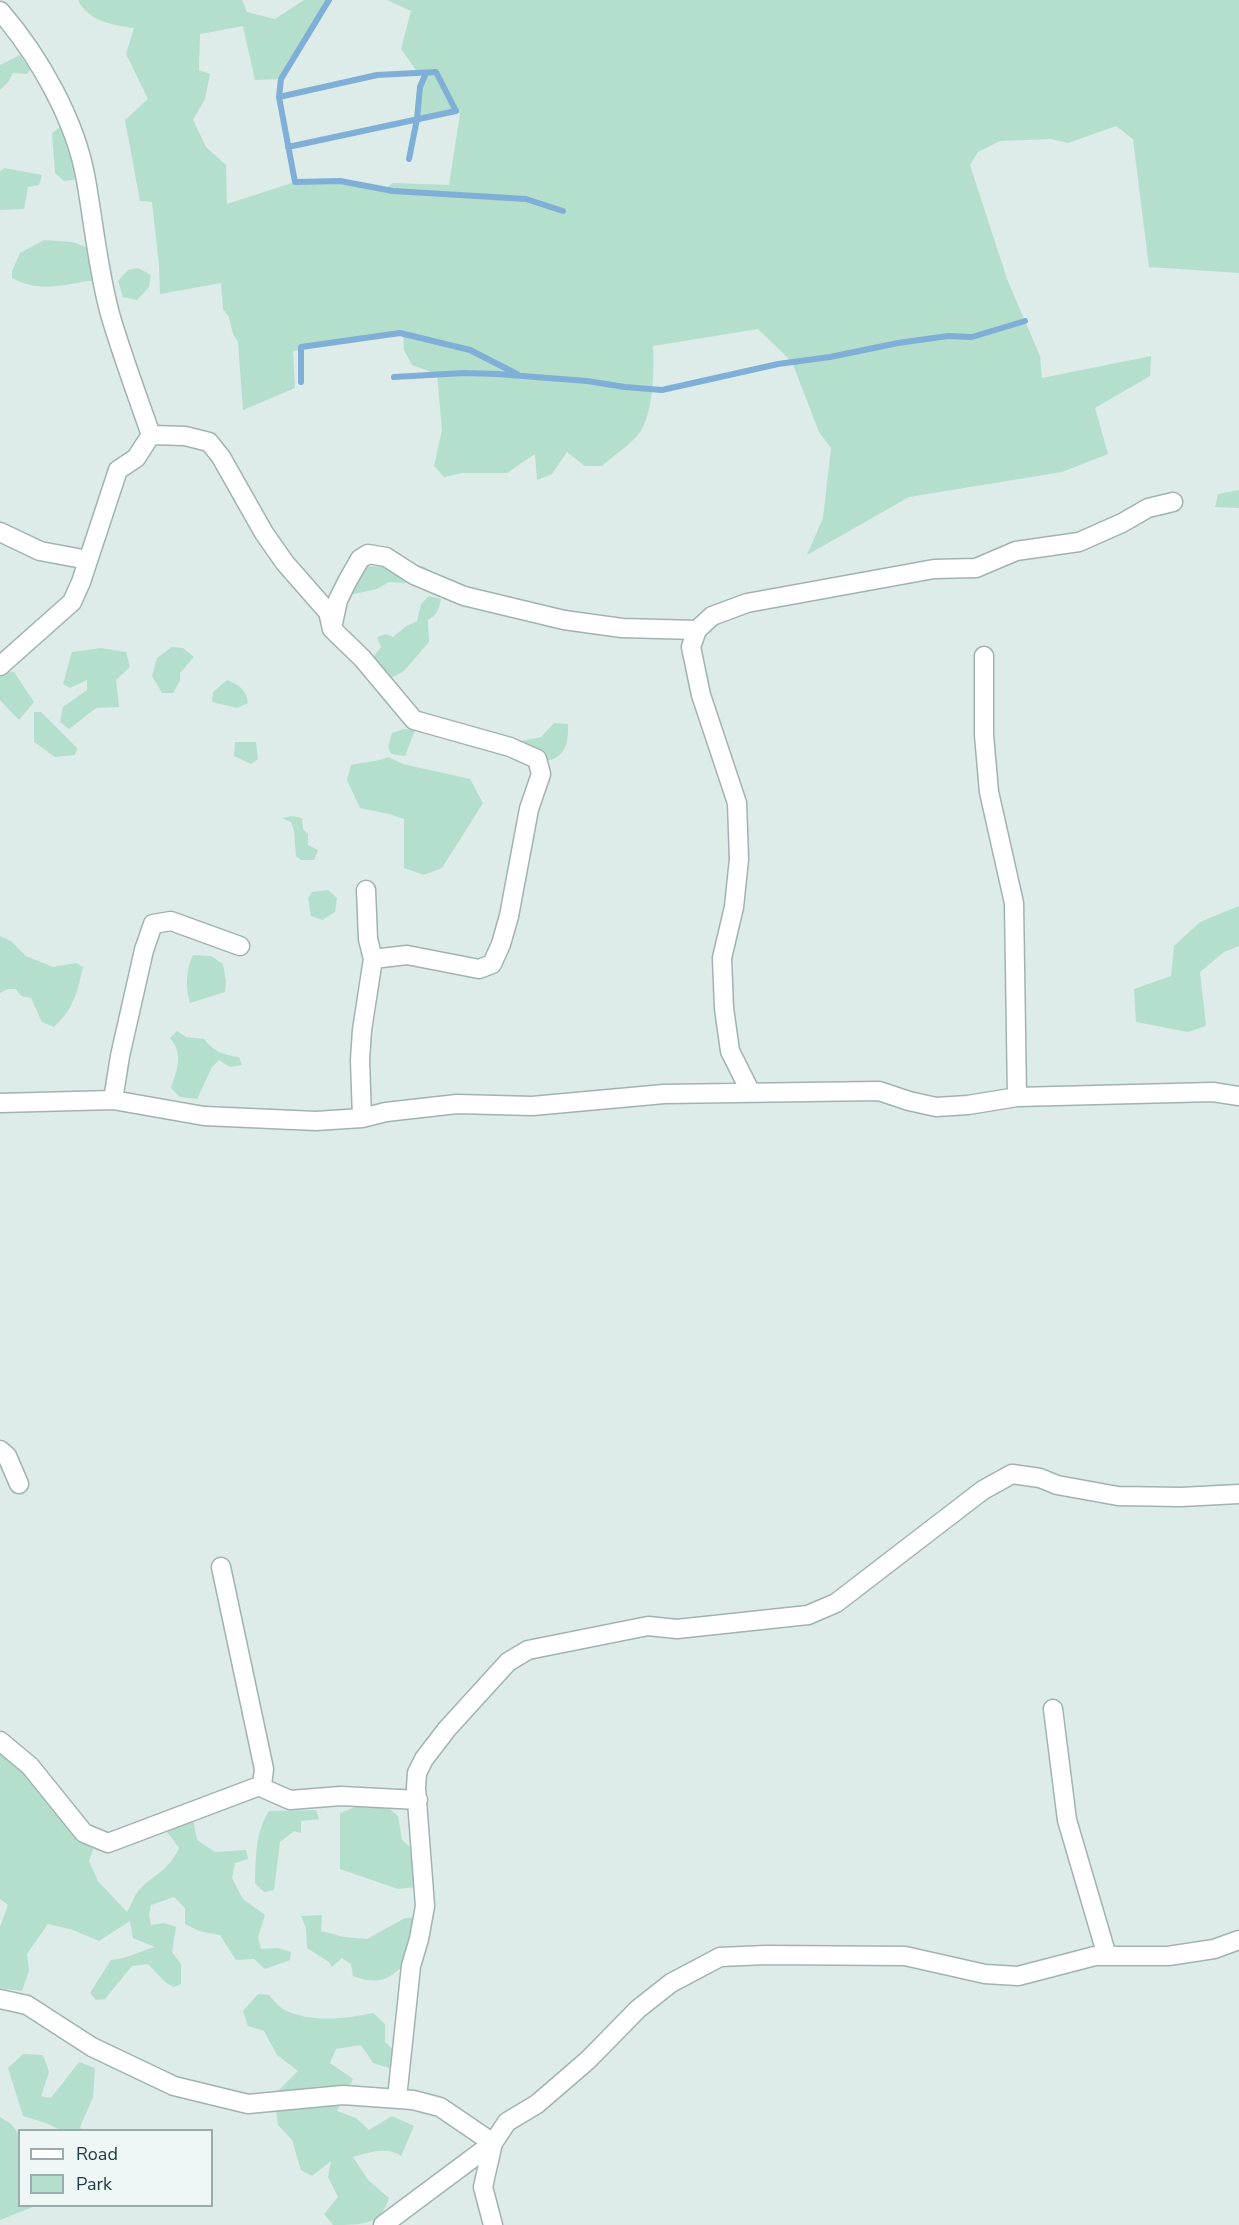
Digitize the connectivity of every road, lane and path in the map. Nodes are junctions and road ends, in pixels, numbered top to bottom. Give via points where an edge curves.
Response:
1 (0, 11) edge
2 (151, 435) junction
3 (1173, 501) dead end
4 (0, 532) edge
5 (88, 560) junction
6 (332, 629) junction
7 (697, 630) junction
8 (984, 656) dead end
9 (0, 666) edge
10 (366, 890) dead end
11 (240, 946) dead end
12 (373, 959) junction
13 (752, 1093) junction
14 (1239, 1096) edge
15 (1017, 1097) junction
16 (113, 1100) junction
17 (0, 1103) edge
18 (362, 1118) junction
19 (0, 1450) edge
20 (19, 1484) dead end
21 (1239, 1494) edge
22 (221, 1567) dead end
23 (1053, 1709) dead end
24 (0, 1740) edge
25 (262, 1785) junction
26 (418, 1800) junction
27 (1239, 1940) edge
28 (1107, 1956) junction
29 (0, 1999) edge
30 (397, 2098) junction
31 (493, 2143) junction
32 (383, 2225) edge
33 (493, 2225) edge

1 - 2 street via 43,70 72,130 86,178 110,314
2 - 5 street via 136,458 118,470
2 - 6 street via 185,436 209,442 264,533 328,612
3 - 7 street via 1148,508 1079,542 1016,551 976,567 934,569 747,603 712,616
4 - 5 street via 40,551
5 - 9 street via 72,602
6 - 7 street via 338,600 360,559 368,554 386,556 414,575 464,596 564,620 622,628
6 - 12 street via 363,658 414,720 510,747 537,759 541,774 518,857 509,916 492,964 479,969 407,955
7 - 13 street via 691,646 702,695 737,803 739,859 734,907 722,958 724,998 730,1051
8 - 15 street via 989,792 1014,903
10 - 12 street
11 - 16 street via 171,921 153,924 144,950
12 - 18 street via 362,1030
13 - 15 street via 879,1091 936,1107
13 - 18 street via 664,1094 532,1106 457,1104
14 - 15 street via 1213,1092
16 - 17 street
16 - 18 street via 204,1116 316,1121
19 - 20 street via 7,1456
21 - 26 street via 1118,1496 1012,1474 983,1490 836,1603 808,1615 677,1629 648,1626 528,1650 508,1662 466,1706 424,1759 417,1773
22 - 25 street via 264,1769
23 - 28 street via 1066,1820
24 - 25 street via 30,1766 84,1833 108,1843
25 - 26 street via 268,1792 290,1800 341,1796
26 - 30 street via 425,1906 411,1966
27 - 28 street via 1214,1949 1168,1956
28 - 31 street via 1018,1976 985,1974 905,1956 720,1957 671,1983 638,2009 537,2104 507,2122
29 - 30 street via 27,2005 92,2047 174,2086 248,2104 343,2096
30 - 31 street via 440,2108
31 - 32 street
31 - 33 street via 483,2187

